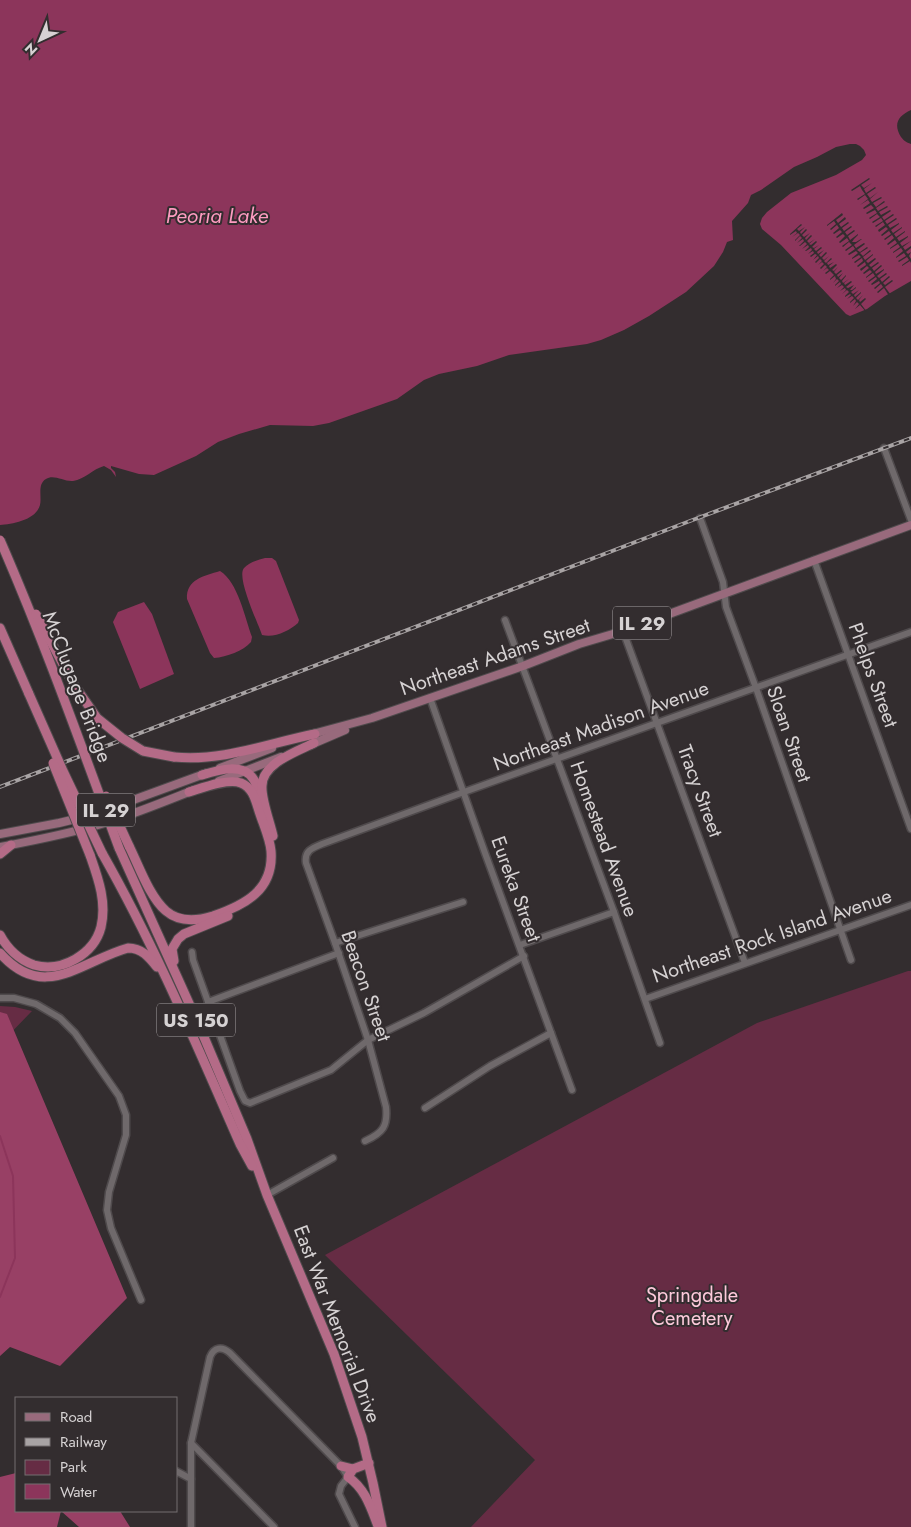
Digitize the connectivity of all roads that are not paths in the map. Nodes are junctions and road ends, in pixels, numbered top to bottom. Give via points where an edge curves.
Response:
1 (884, 448) dead end
2 (700, 518) dead end
3 (911, 520) edge
4 (911, 525) edge
5 (0, 540) edge
6 (814, 560) junction
7 (19, 585) junction
8 (724, 594) junction
9 (505, 620) dead end
10 (0, 628) edge
11 (622, 631) junction
12 (911, 632) edge
13 (848, 655) junction
14 (523, 666) junction
15 (756, 688) junction
16 (29, 694) junction
17 (430, 698) junction
18 (657, 723) junction
19 (314, 738) junction
20 (557, 758) junction
21 (244, 771) junction
22 (202, 775) junction
23 (189, 792) junction
24 (464, 792) junction
25 (911, 829) edge
26 (0, 834) edge
27 (273, 836) junction
28 (11, 845) junction
29 (0, 847) edge
30 (124, 847) junction
31 (0, 854) edge
32 (306, 856) joint
33 (463, 902) dead end
34 (911, 905) edge
35 (614, 912) junction
36 (840, 930) junction
37 (0, 935) edge
38 (336, 943) junction
39 (520, 945) junction
40 (192, 952) dead end
41 (0, 953) edge
42 (339, 953) junction
43 (524, 956) junction
44 (851, 960) dead end
45 (745, 964) junction
46 (0, 998) edge
47 (645, 999) junction
48 (188, 1002) junction
49 (208, 1002) junction
50 (180, 1008) junction
51 (551, 1033) junction
52 (368, 1040) junction
53 (660, 1043) dead end
54 (572, 1090) dead end
55 (425, 1108) dead end
56 (365, 1141) dead end
57 (333, 1158) dead end
58 (267, 1195) junction
59 (141, 1300) dead end
60 (191, 1443) junction
61 (369, 1463) junction
62 (341, 1466) junction
63 (353, 1469) junction
64 (178, 1472) edge
65 (348, 1478) junction
66 (191, 1479) junction
67 (191, 1527) edge
68 (274, 1527) edge
69 (355, 1527) edge
70 (378, 1527) edge
71 (382, 1527) edge

1 - 3 street
2 - 8 street, Sloan Street via 723,582
4 - 6 main road, Northeast Adams Street / IL 29
5 - 7 highway, McClugage Bridge / US 150, bridge
6 - 8 main road, Northeast Adams Street / IL 29
6 - 13 street, Phelps Street
7 - 19 highway, bridge via 74,685 97,718 143,751 189,758 219,756
7 - 30 highway, McClugage Bridge / US 150, bridge
8 - 11 main road, Northeast Adams Street / IL 29
8 - 15 street, Sloan Street
9 - 14 street, Homestead Avenue
10 - 16 highway, US 150
11 - 14 main road, Northeast Adams Street / IL 29
11 - 18 street, Tracy Street
12 - 13 street, Northeast Madison Avenue
13 - 15 street, Northeast Madison Avenue
13 - 25 street, Phelps Street
14 - 17 main road, Northeast Adams Street / IL 29
14 - 20 street, Homestead Avenue
15 - 18 street, Northeast Madison Avenue
15 - 36 street, Sloan Street
16 - 37 highway, bridge via 90,855 101,889 103,916 98,935 84,954 56,966 35,965 16,955
16 - 50 highway, East War Memorial Drive / US 150, bridge via 102,853
17 - 19 main road, Northeast Adams Street / IL 29
17 - 24 street, Eureka Street
18 - 20 street, Northeast Madison Avenue
18 - 45 street, Tracy Street
19 - 21 main road, Northeast Adams Street / IL 29
19 - 22 main road, Northeast Adams Street / IL 29 via 273,747
19 - 27 highway via 278,762 263,779 263,796
20 - 24 street, Northeast Madison Avenue
20 - 35 street, Homestead Avenue
21 - 22 highway via 222,769
21 - 23 main road, Northeast Adams Street / IL 29
21 - 27 highway via 255,781
22 - 26 main road, Northeast Adams Street / IL 29 via 92,815
23 - 28 main road, Northeast Adams Street / IL 29 via 110,822
23 - 30 highway via 235,782 252,792 271,859 264,883 253,896 238,906 200,920 181,920 155,899
24 - 32 street, Northeast Madison Avenue via 322,844
24 - 39 street, Eureka Street
27 - 48 highway via 276,869 269,886 258,899 241,911 184,934 173,946 173,958
28 - 29 main road, Northeast Adams Street / IL 29
28 - 31 highway
30 - 48 highway, East War Memorial Drive / US 150
32 - 38 street, Beacon Street
33 - 38 street
34 - 36 street, Northeast Rock Island Avenue
35 - 39 street
35 - 47 street, Homestead Avenue
36 - 44 street, Sloan Street
36 - 45 street, Northeast Rock Island Avenue
38 - 42 street, Beacon Street
39 - 43 street, Eureka Street
40 - 49 street
41 - 50 highway via 25,972 48,977 73,972 125,949 137,949 147,955 159,970
42 - 49 street
42 - 52 street, Beacon Street
43 - 51 street, Eureka Street
43 - 52 street via 424,1013
45 - 47 street, Northeast Rock Island Avenue
46 - 59 street via 36,1004 60,1018 119,1096 126,1115 126,1135 107,1210 111,1228
47 - 53 street, Homestead Avenue
48 - 58 highway, East War Memorial Drive / US 150 via 247,1139
49 - 52 street via 240,1091 248,1102 331,1070
50 - 58 highway, East War Memorial Drive / US 150 via 240,1144
51 - 54 street, Eureka Street
51 - 55 street via 490,1066
52 - 56 street, Beacon Street via 387,1117 383,1128
57 - 58 street
58 - 61 highway, East War Memorial Drive / US 150 via 334,1354
60 - 62 street via 210,1357 218,1348 225,1349
60 - 66 street
60 - 68 street
61 - 63 highway
61 - 71 highway, East War Memorial Drive / US 150
62 - 63 highway
62 - 65 street
63 - 65 highway
64 - 66 street
65 - 69 street via 339,1494
65 - 70 highway via 357,1483
66 - 67 street

